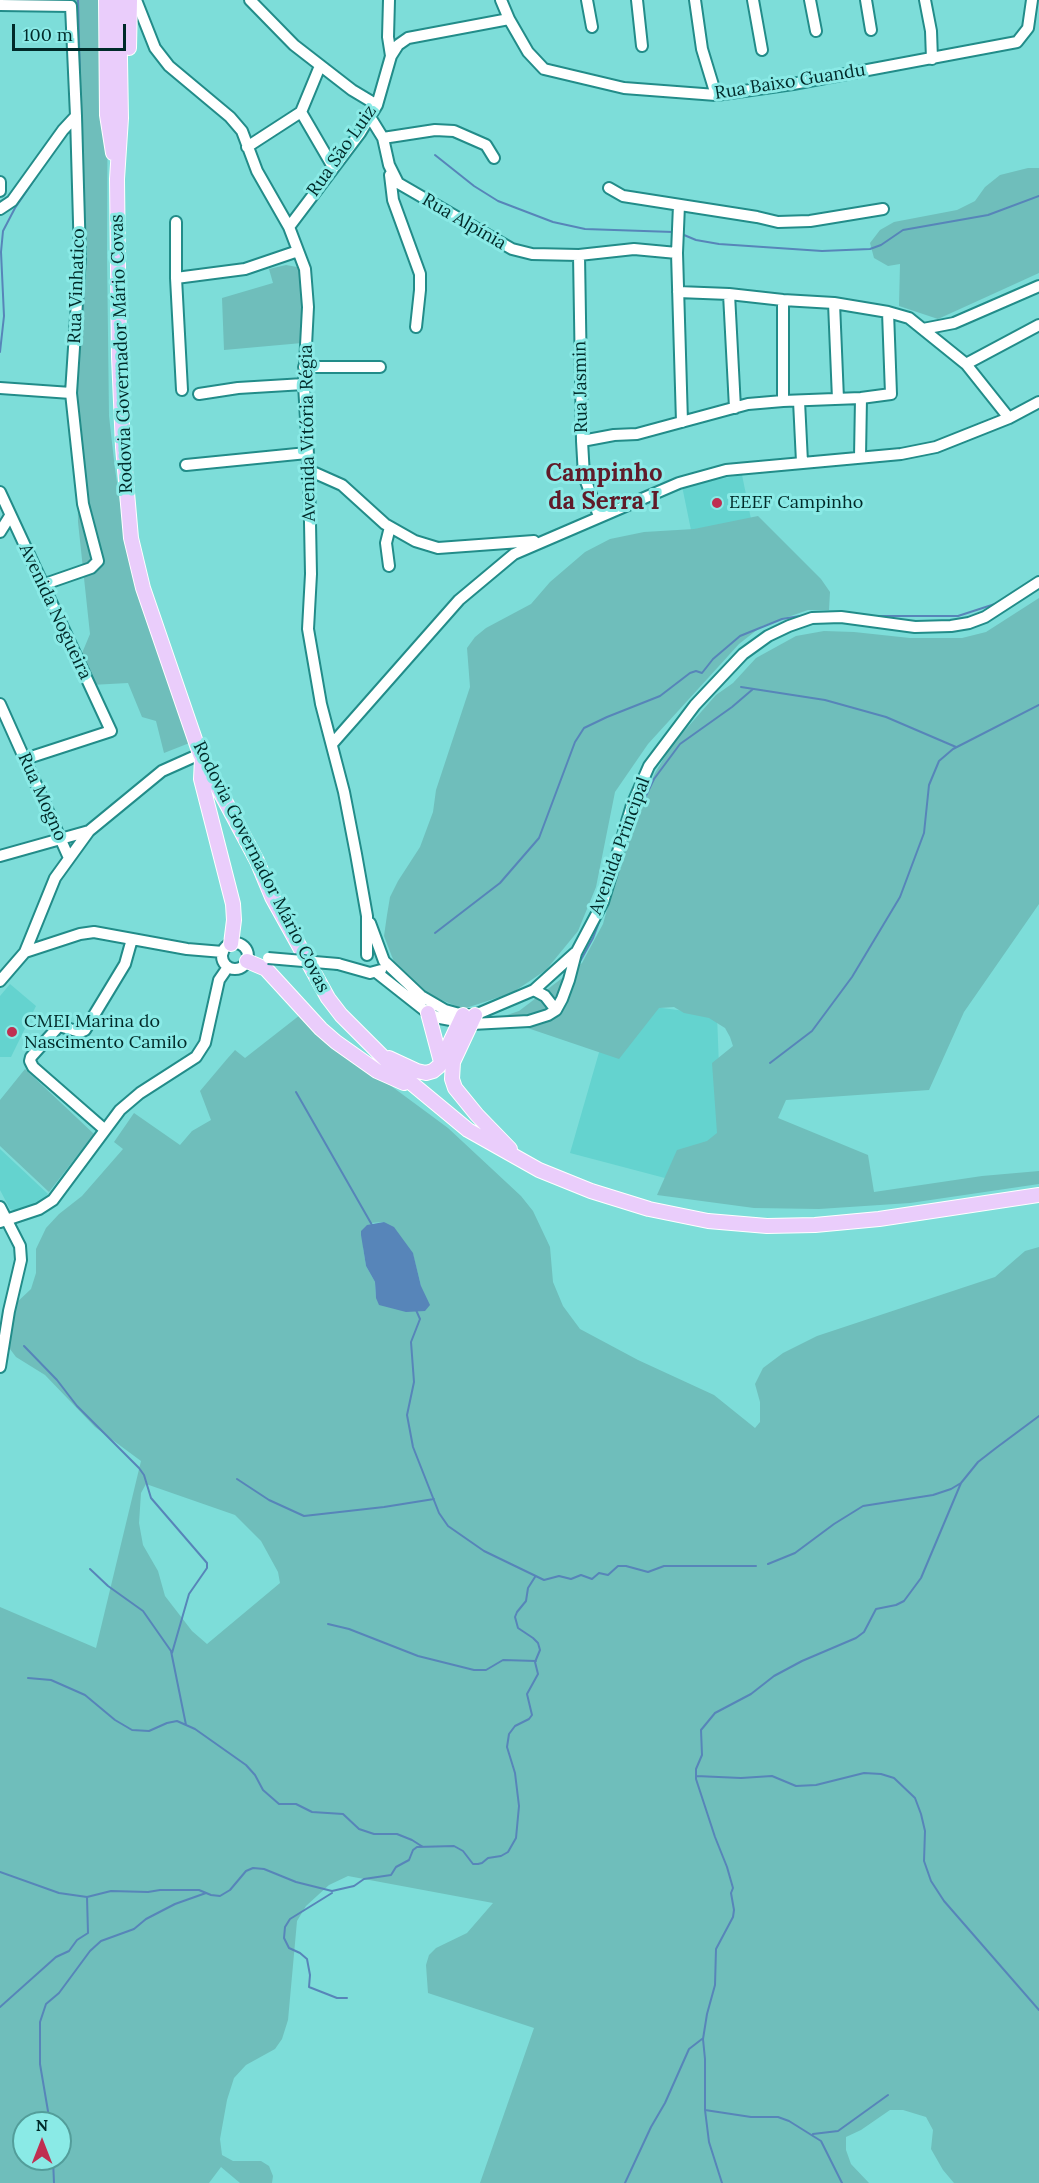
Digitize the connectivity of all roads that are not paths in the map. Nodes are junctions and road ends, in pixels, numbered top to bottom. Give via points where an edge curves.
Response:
1 (106, 0) edge
2 (119, 0) edge
3 (130, 0) edge
4 (136, 0) edge
5 (250, 0) edge
6 (389, 0) edge
7 (501, 0) edge
8 (587, 0) edge
9 (637, 0) edge
10 (695, 0) edge
11 (753, 0) edge
12 (810, 0) edge
13 (866, 0) edge
14 (928, 0) edge
15 (1032, 0) edge
16 (0, 5) edge
17 (509, 18) junction
18 (592, 27) dead end
19 (871, 30) dead end
20 (816, 31) dead end
21 (642, 46) dead end
22 (762, 50) dead end
23 (391, 56) junction
24 (932, 59) junction
25 (320, 66) junction
26 (716, 95) junction
27 (377, 105) junction
28 (301, 112) junction
29 (76, 116) junction
30 (370, 117) junction
31 (121, 118) junction
32 (383, 138) junction
33 (248, 147) junction
34 (494, 158) dead end
35 (389, 165) junction
36 (333, 167) junction
37 (117, 178) junction
38 (0, 182) edge
39 (609, 188) dead end
40 (0, 191) edge
41 (679, 205) junction
42 (0, 209) edge
43 (883, 209) dead end
44 (176, 222) dead end
45 (289, 227) junction
46 (298, 251) junction
47 (677, 253) junction
48 (579, 255) junction
49 (176, 278) junction
50 (1039, 286) edge
51 (678, 292) junction
52 (729, 294) junction
53 (783, 300) junction
54 (834, 303) junction
55 (888, 312) junction
56 (1039, 325) edge
57 (416, 327) dead end
58 (923, 329) junction
59 (966, 364) junction
60 (304, 367) junction
61 (380, 367) dead end
62 (304, 384) junction
63 (0, 387) edge
64 (182, 390) dead end
65 (71, 393) junction
66 (199, 394) dead end
67 (861, 398) junction
68 (838, 399) junction
69 (783, 401) junction
70 (799, 401) junction
71 (1039, 402) edge
72 (735, 408) junction
73 (1009, 418) junction
74 (682, 422) junction
75 (582, 441) junction
76 (307, 453) junction
77 (860, 457) junction
78 (802, 462) junction
79 (186, 465) dead end
80 (309, 472) junction
81 (0, 492) edge
82 (10, 516) junction
83 (598, 516) junction
84 (390, 527) junction
85 (0, 532) edge
86 (543, 540) junction
87 (506, 544) junction
88 (514, 554) junction
89 (389, 566) dead end
90 (1039, 582) edge
91 (42, 585) junction
92 (0, 704) edge
93 (332, 744) junction
94 (201, 756) junction
95 (25, 759) junction
96 (89, 831) junction
97 (60, 840) junction
98 (0, 856) edge
99 (69, 858) junction
100 (367, 916) junction
101 (132, 939) junction
102 (227, 948) junction
103 (25, 952) junction
104 (576, 953) junction
105 (365, 957) junction
106 (248, 959) junction
107 (384, 959) junction
108 (0, 964) edge
109 (15, 964) junction
110 (342, 964) junction
111 (228, 967) junction
112 (373, 973) junction
113 (0, 981) edge
114 (534, 990) junction
115 (556, 1010) junction
116 (428, 1012) junction
117 (468, 1019) junction
118 (377, 1052) junction
119 (441, 1062) junction
120 (414, 1086) junction
121 (104, 1129) junction
122 (519, 1160) junction
123 (1039, 1195) edge
124 (2, 1215) edge
125 (5, 1308) edge
126 (0, 1367) edge

1 - 37 main road, Rodovia Governador Mário Covas via 108,115
2 - 31 main road, Rodovia Governador Mário Covas
3 - 31 main road via 128,77
4 - 33 street, Avenida Vitória Régia via 155,48 169,66 230,117 242,131
5 - 25 street
6 - 23 street, Rua São Luiz
7 - 17 street, Rua Baixo Guandu
8 - 18 street
9 - 21 street
10 - 26 street via 702,49
11 - 22 street
12 - 20 street
13 - 19 street
14 - 24 street
15 - 24 street, Rua Baixo Guandu via 1028,28 1017,42
16 - 29 street, Rua Vinhatico via 70,6
17 - 23 street via 408,38
17 - 26 street, Rua Baixo Guandu via 528,52 544,69 624,88
23 - 27 street, Rua São Luiz
24 - 26 street, Rua Baixo Guandu
25 - 27 street
25 - 28 street
27 - 30 street, Rua São Luiz
28 - 33 street
28 - 36 street
29 - 42 street via 12,201
29 - 65 street, Rua Vinhatico via 80,257
30 - 32 street, Rua Alpínia
30 - 36 street, Rua São Luiz
31 - 37 main road, Rodovia Governador Mário Covas
32 - 34 street via 454,131 486,145
32 - 35 street, Rua Alpínia
33 - 45 street, Avenida Vitória Régia
35 - 48 street, Rua Alpínia via 398,183 512,249 532,254
35 - 57 street via 393,200 420,274
36 - 45 street, Rua São Luiz
37 - 94 main road, Rodovia Governador Mário Covas via 119,357 131,538 143,588
38 - 40 street
39 - 41 street via 623,196
41 - 43 street via 778,222
41 - 47 street
44 - 49 street
45 - 46 street, Avenida Vitória Régia
46 - 49 street via 245,269
46 - 60 street, Avenida Vitória Régia via 305,269 308,307
47 - 48 street, Rua Alpínia via 634,249
47 - 51 street
48 - 75 street, Rua Jasmin
49 - 64 street
50 - 58 street via 954,322
51 - 52 street
51 - 74 street
52 - 53 street
52 - 72 street
53 - 54 street
53 - 69 street
54 - 55 street
54 - 68 street
55 - 58 street via 909,318
55 - 67 street via 891,394
56 - 59 street
58 - 59 street
59 - 73 street
60 - 61 street
60 - 62 street, Avenida Vitória Régia
62 - 66 street
62 - 76 street, Avenida Vitória Régia
63 - 65 street
65 - 91 street, Rua Vinhatico via 83,504 98,563
67 - 68 street
67 - 77 street
68 - 70 street
69 - 70 street
69 - 72 street
70 - 78 street
71 - 73 street
72 - 74 street
73 - 77 street via 936,447
74 - 75 street via 637,434
75 - 83 street, Rua Jasmin via 584,476
76 - 79 street
76 - 80 street, Avenida Vitória Régia
77 - 78 street
78 - 83 street via 726,470 679,483
80 - 84 street via 342,485
80 - 93 street, Avenida Vitória Régia via 308,629
81 - 82 street, Avenida Nogueira
82 - 85 street
82 - 91 street, Avenida Nogueira
83 - 86 street
84 - 87 street via 415,542 438,548
84 - 89 street via 386,543
86 - 87 street
86 - 88 street
87 - 88 street
88 - 93 street via 459,600
90 - 104 street, Avenida Principal via 985,617 969,622 915,627 841,617 812,618 768,636 743,654 695,705 649,766 632,805 603,902
91 - 95 street, Avenida Nogueira via 111,731
92 - 95 street, Rua Mogno
93 - 100 street, Avenida Vitória Régia
94 - 96 street via 162,771
94 - 102 main road via 201,779 233,904 234,920
94 - 118 main road, Rodovia Governador Mário Covas via 317,981 341,1015
95 - 97 street, Rua Mogno
96 - 97 street
96 - 99 street
97 - 98 street
97 - 99 street, Rua Mogno
99 - 103 street via 56,878
100 - 105 street, Avenida Vitória Régia
100 - 107 street, Avenida Vitória Régia
101 - 102 street via 187,949
101 - 103 street via 94,932
101 - 121 street via 125,964 86,1030 60,1026 30,1061
102 - 106 street via 244,946
102 - 111 street via 223,961
103 - 109 street
104 - 114 street, Avenida Principal
104 - 115 street, Avenida Principal
105 - 107 street via 375,952
105 - 110 street
105 - 112 street via 364,967
106 - 110 street, bridge
106 - 111 street via 240,968
106 - 120 main road via 266,969 321,1029 344,1048 377,1071
107 - 112 street via 380,970
107 - 117 street via 421,996
108 - 109 street
109 - 113 street
110 - 112 street
111 - 121 street via 219,980 204,1043 196,1057 134,1097
112 - 116 street
114 - 115 street
114 - 117 street, Avenida Principal
115 - 117 street via 529,1021
116 - 117 street via 440,1018
116 - 119 main road
117 - 119 main road
117 - 122 main road via 453,1062 455,1088
118 - 119 main road via 426,1073
118 - 120 main road, Rodovia Governador Mário Covas
120 - 122 main road, Rodovia Governador Mário Covas via 468,1130
121 - 124 street via 53,1200 39,1209
122 - 123 main road, Rodovia Governador Mário Covas via 591,1191 650,1209 708,1221 767,1226 879,1219
124 - 125 street via 21,1253
125 - 126 street

